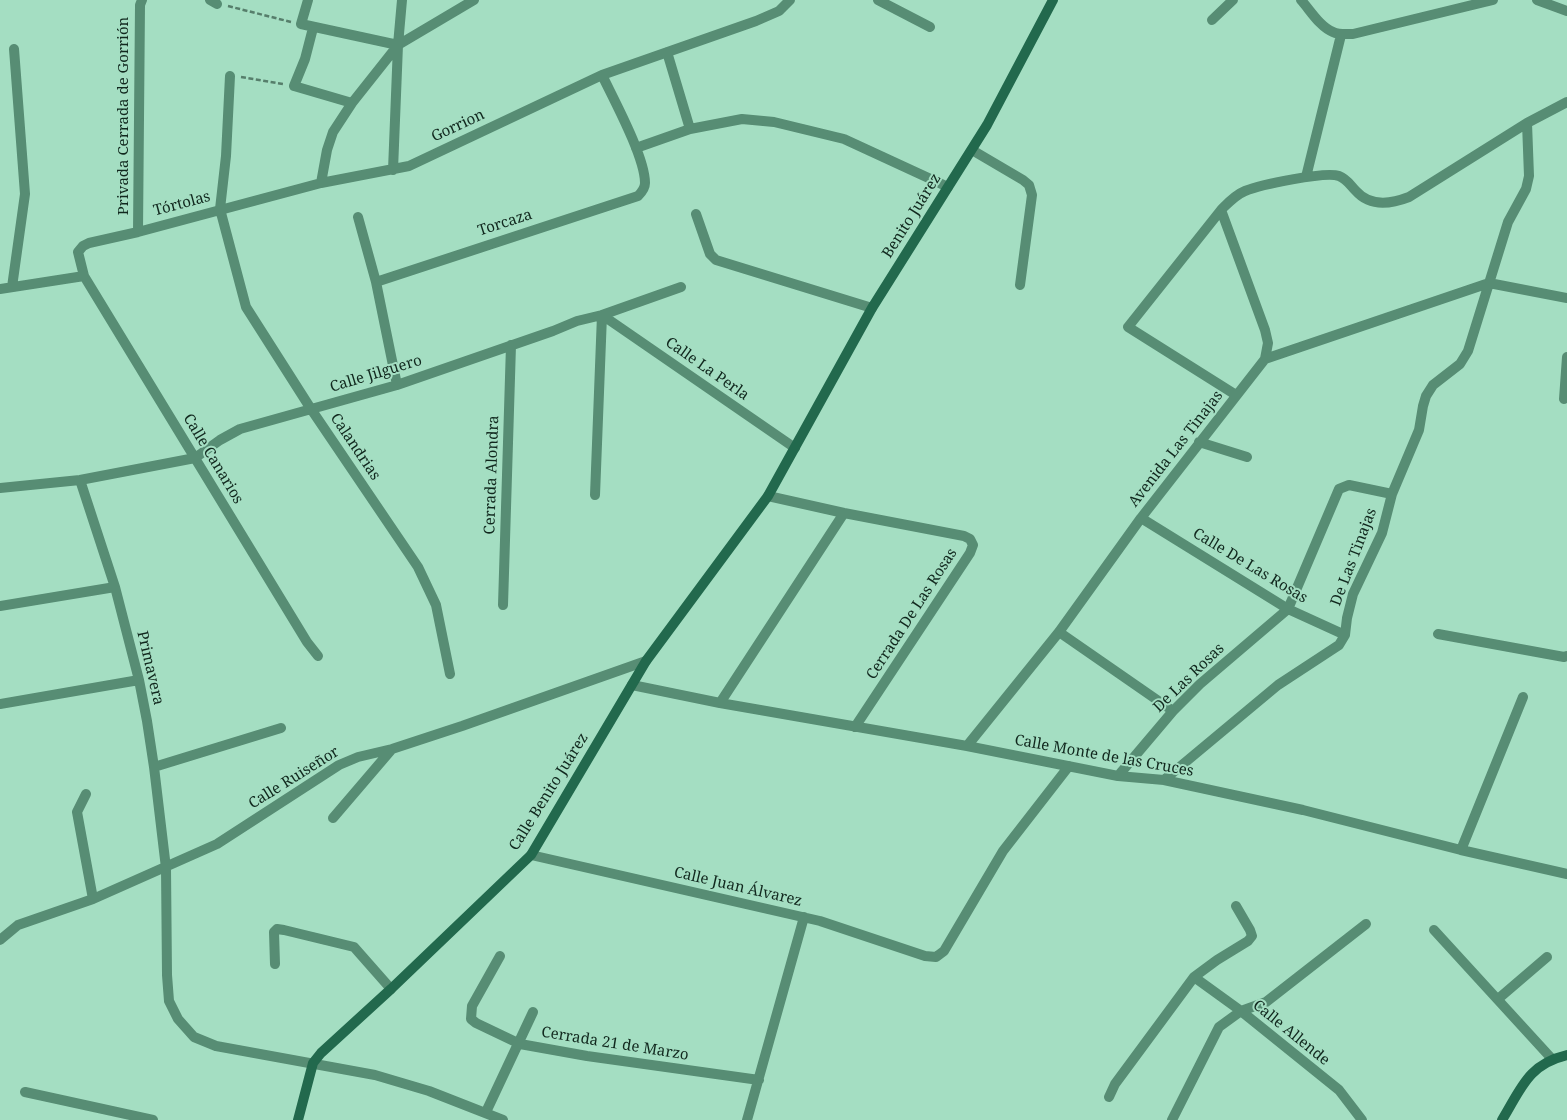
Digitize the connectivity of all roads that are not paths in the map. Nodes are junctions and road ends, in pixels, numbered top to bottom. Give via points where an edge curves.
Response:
1 (142, 0) edge
2 (308, 0) edge
3 (402, 0) edge
4 (474, 0) edge
5 (790, 0) edge
6 (878, 0) edge
7 (1053, 0) edge
8 (1233, 0) edge
9 (1301, 0) edge
10 (1493, 0) edge
11 (1538, 0) edge
12 (1567, 11) edge
13 (1212, 20) dead end
14 (930, 27) dead end
15 (313, 28) junction
16 (1341, 35) junction
17 (398, 46) junction
18 (14, 49) dead end
19 (667, 52) junction
20 (602, 75) junction
21 (230, 76) road end
22 (1567, 102) edge
23 (352, 103) junction
24 (1527, 123) junction
25 (690, 128) junction
26 (636, 148) junction
27 (972, 150) junction
28 (393, 170) junction
29 (1306, 177) junction
30 (321, 183) junction
31 (948, 187) junction
32 (220, 209) junction
33 (1221, 210) junction
34 (696, 214) dead end
35 (358, 217) dead end
36 (138, 232) junction
37 (84, 276) junction
38 (376, 282) junction
39 (1489, 283) junction
40 (1020, 286) dead end
41 (12, 287) junction
42 (681, 287) dead end
43 (0, 289) edge
44 (1567, 298) edge
45 (872, 308) junction
46 (602, 316) junction
47 (511, 345) junction
48 (1567, 357) edge
49 (1265, 359) junction
50 (396, 385) junction
51 (1236, 395) junction
52 (1564, 399) dead end
53 (311, 409) junction
54 (1199, 442) junction
55 (795, 448) junction
56 (1247, 457) dead end
57 (195, 458) junction
58 (80, 480) junction
59 (0, 488) edge
60 (1392, 494) junction
61 (595, 495) dead end
62 (768, 496) junction
63 (844, 513) junction
64 (1141, 518) junction
65 (115, 587) junction
66 (503, 605) dead end
67 (0, 606) edge
68 (1288, 609) junction
69 (1059, 632) junction
70 (1438, 634) dead end
71 (1345, 635) junction
72 (318, 656) dead end
73 (1567, 656) edge
74 (646, 661) junction
75 (450, 674) dead end
76 (139, 680) junction
77 (632, 684) junction
78 (1523, 697) dead end
79 (720, 703) junction
80 (0, 704) edge
81 (1173, 711) junction
82 (855, 727) junction
83 (281, 728) dead end
84 (967, 746) junction
85 (392, 749) junction
86 (1069, 766) junction
87 (154, 767) junction
88 (1118, 776) junction
89 (1164, 780) junction
90 (86, 794) dead end
91 (333, 818) dead end
92 (1461, 850) junction
93 (531, 855) junction
94 (166, 868) junction
95 (1565, 870) edge
96 (93, 899) junction
97 (1236, 906) dead end
98 (804, 918) junction
99 (1366, 924) dead end
100 (1434, 930) dead end
101 (0, 940) edge
102 (500, 956) dead end
103 (1547, 957) dead end
104 (275, 964) dead end
105 (1194, 976) junction
106 (392, 989) junction
107 (1498, 999) junction
108 (1241, 1011) junction
109 (533, 1012) dead end
110 (520, 1044) junction
111 (1567, 1055) edge
112 (1552, 1059) junction
113 (312, 1063) junction
114 (759, 1080) junction
115 (24, 1092) dead end
116 (1109, 1097) dead end
117 (486, 1112) junction
118 (153, 1120) edge
119 (298, 1120) edge
120 (502, 1120) edge
121 (747, 1120) edge
122 (1172, 1120) edge
123 (1362, 1120) edge
124 (1502, 1120) edge

1 - 36 street, Privada Cerrada de Gorrión
2 - 15 street via 301,24
3 - 17 street
4 - 17 street
5 - 19 street, Gorrion via 779,11 756,22
6 - 14 street
7 - 27 street, Benito Juárez
8 - 13 street
9 - 16 street via 1323,25
10 - 16 street
11 - 12 street
15 - 17 street
15 - 23 street via 294,86
16 - 29 street
17 - 23 street
17 - 28 street
18 - 41 street via 25,194
19 - 20 street, Gorrion
19 - 25 street
20 - 26 street
20 - 28 street, Gorrion via 409,166
21 - 32 street
22 - 24 street
23 - 30 street via 329,140
24 - 29 street via 1409,197 1393,203 1363,198 1338,175
24 - 39 street, De Las Tinajas via 1529,176 1526,189 1508,222
25 - 26 street
25 - 31 street via 742,119 806,129 844,139
26 - 38 street, Torcaza via 645,184 638,196
27 - 31 street, Benito Juárez
27 - 40 street via 1029,185 1032,195
28 - 30 street, Gorrion
29 - 33 street via 1244,192
30 - 32 street, Tórtolas
31 - 45 street, Benito Juárez
32 - 36 street, Tórtolas
32 - 53 street, Calandrias via 246,307
33 - 49 street via 1265,330 1268,343
33 - 51 street via 1128,327
34 - 45 street via 710,254 716,260
35 - 38 street
36 - 37 street, Tórtolas via 83,246 78,252
37 - 41 street
37 - 57 street, Calle Canarios
38 - 50 street
39 - 44 street
39 - 49 street
39 - 60 street, De Las Tinajas via 1468,351 1460,364 1433,385 1426,396 1419,430
41 - 43 street
42 - 46 street, Calle Jilguero
45 - 55 street, Benito Juárez
46 - 47 street, Calle Jilguero via 577,321
46 - 55 street, Calle La Perla
46 - 61 street
47 - 50 street, Calle Jilguero
47 - 66 street, Cerrada Alondra
48 - 52 street
49 - 51 street, Avenida Las Tinajas
50 - 53 street, Calle Jilguero
51 - 54 street, Avenida Las Tinajas
53 - 57 street, Calle Jilguero via 240,429
53 - 75 street, Calandrias via 418,567 436,605
54 - 56 street
54 - 64 street, Avenida Las Tinajas
55 - 62 street, Calle Benito Juárez
57 - 58 street, Calle Jilguero
57 - 72 street, Calle Canarios
58 - 59 street, Calle Jilguero
58 - 65 street, Primavera
60 - 68 street via 1354,486 1339,489
60 - 71 street, De Las Tinajas via 1382,533 1353,594
62 - 63 street, Cerrada De Las Rosas
62 - 74 street, Calle Benito Juárez
63 - 79 street
63 - 82 street, Cerrada De Las Rosas via 964,536 972,544 970,553
64 - 68 street, Calle De Las Rosas
64 - 69 street, Avenida Las Tinajas
65 - 67 street
65 - 76 street, Primavera
68 - 71 street, Calle De Las Rosas
68 - 81 street, De Las Rosas
69 - 81 street
69 - 84 street, Avenida Las Tinajas
70 - 73 street
71 - 89 street via 1338,644 1278,686
74 - 77 street, Calle Benito Juárez
74 - 85 street, Calle Ruiseñor
76 - 80 street
76 - 87 street, Primavera
77 - 79 street, Calle Monte de las Cruces
77 - 93 street, Calle Benito Juárez
78 - 92 street
79 - 82 street, Calle Monte de las Cruces
81 - 88 street, De Las Rosas
82 - 84 street, Calle Monte de las Cruces
83 - 87 street
84 - 86 street, Calle Monte de las Cruces
85 - 91 street
85 - 94 street, Calle Ruiseñor via 339,765 217,844
86 - 88 street, Calle Monte de las Cruces
86 - 98 street, Calle Juan Álvarez via 1003,851 944,951 936,957
87 - 94 street, Primavera
88 - 89 street, Calle Monte de las Cruces
89 - 92 street, Calle Monte de las Cruces via 1303,810
90 - 96 street via 77,812
92 - 95 street, Calle Monte de las Cruces
93 - 98 street, Calle Juan Álvarez
93 - 106 street, Calle Benito Juárez
94 - 96 street, Calle Ruiseñor
94 - 113 street, Primavera via 167,975 169,1000 178,1019 194,1037 216,1046
96 - 101 street, Calle Ruiseñor via 18,925
97 - 105 street via 1252,936 1248,942
98 - 114 street
99 - 108 street via 1266,1002
100 - 107 street
102 - 110 street, Cerrada 21 de Marzo via 472,1006 471,1019
103 - 107 street
104 - 106 street via 274,932 284,930 354,947
105 - 108 street, Calle Allende
105 - 116 street via 1115,1084
106 - 113 street, Calle Benito Juárez
107 - 112 street
108 - 122 street via 1218,1027
108 - 123 street, Calle Allende via 1338,1090
109 - 110 street
110 - 114 street, Cerrada 21 de Marzo
110 - 117 street
111 - 112 street
112 - 124 street via 1528,1076
113 - 117 street, Primavera via 375,1075
113 - 119 street
114 - 121 street
115 - 118 street
117 - 120 street, Primavera

